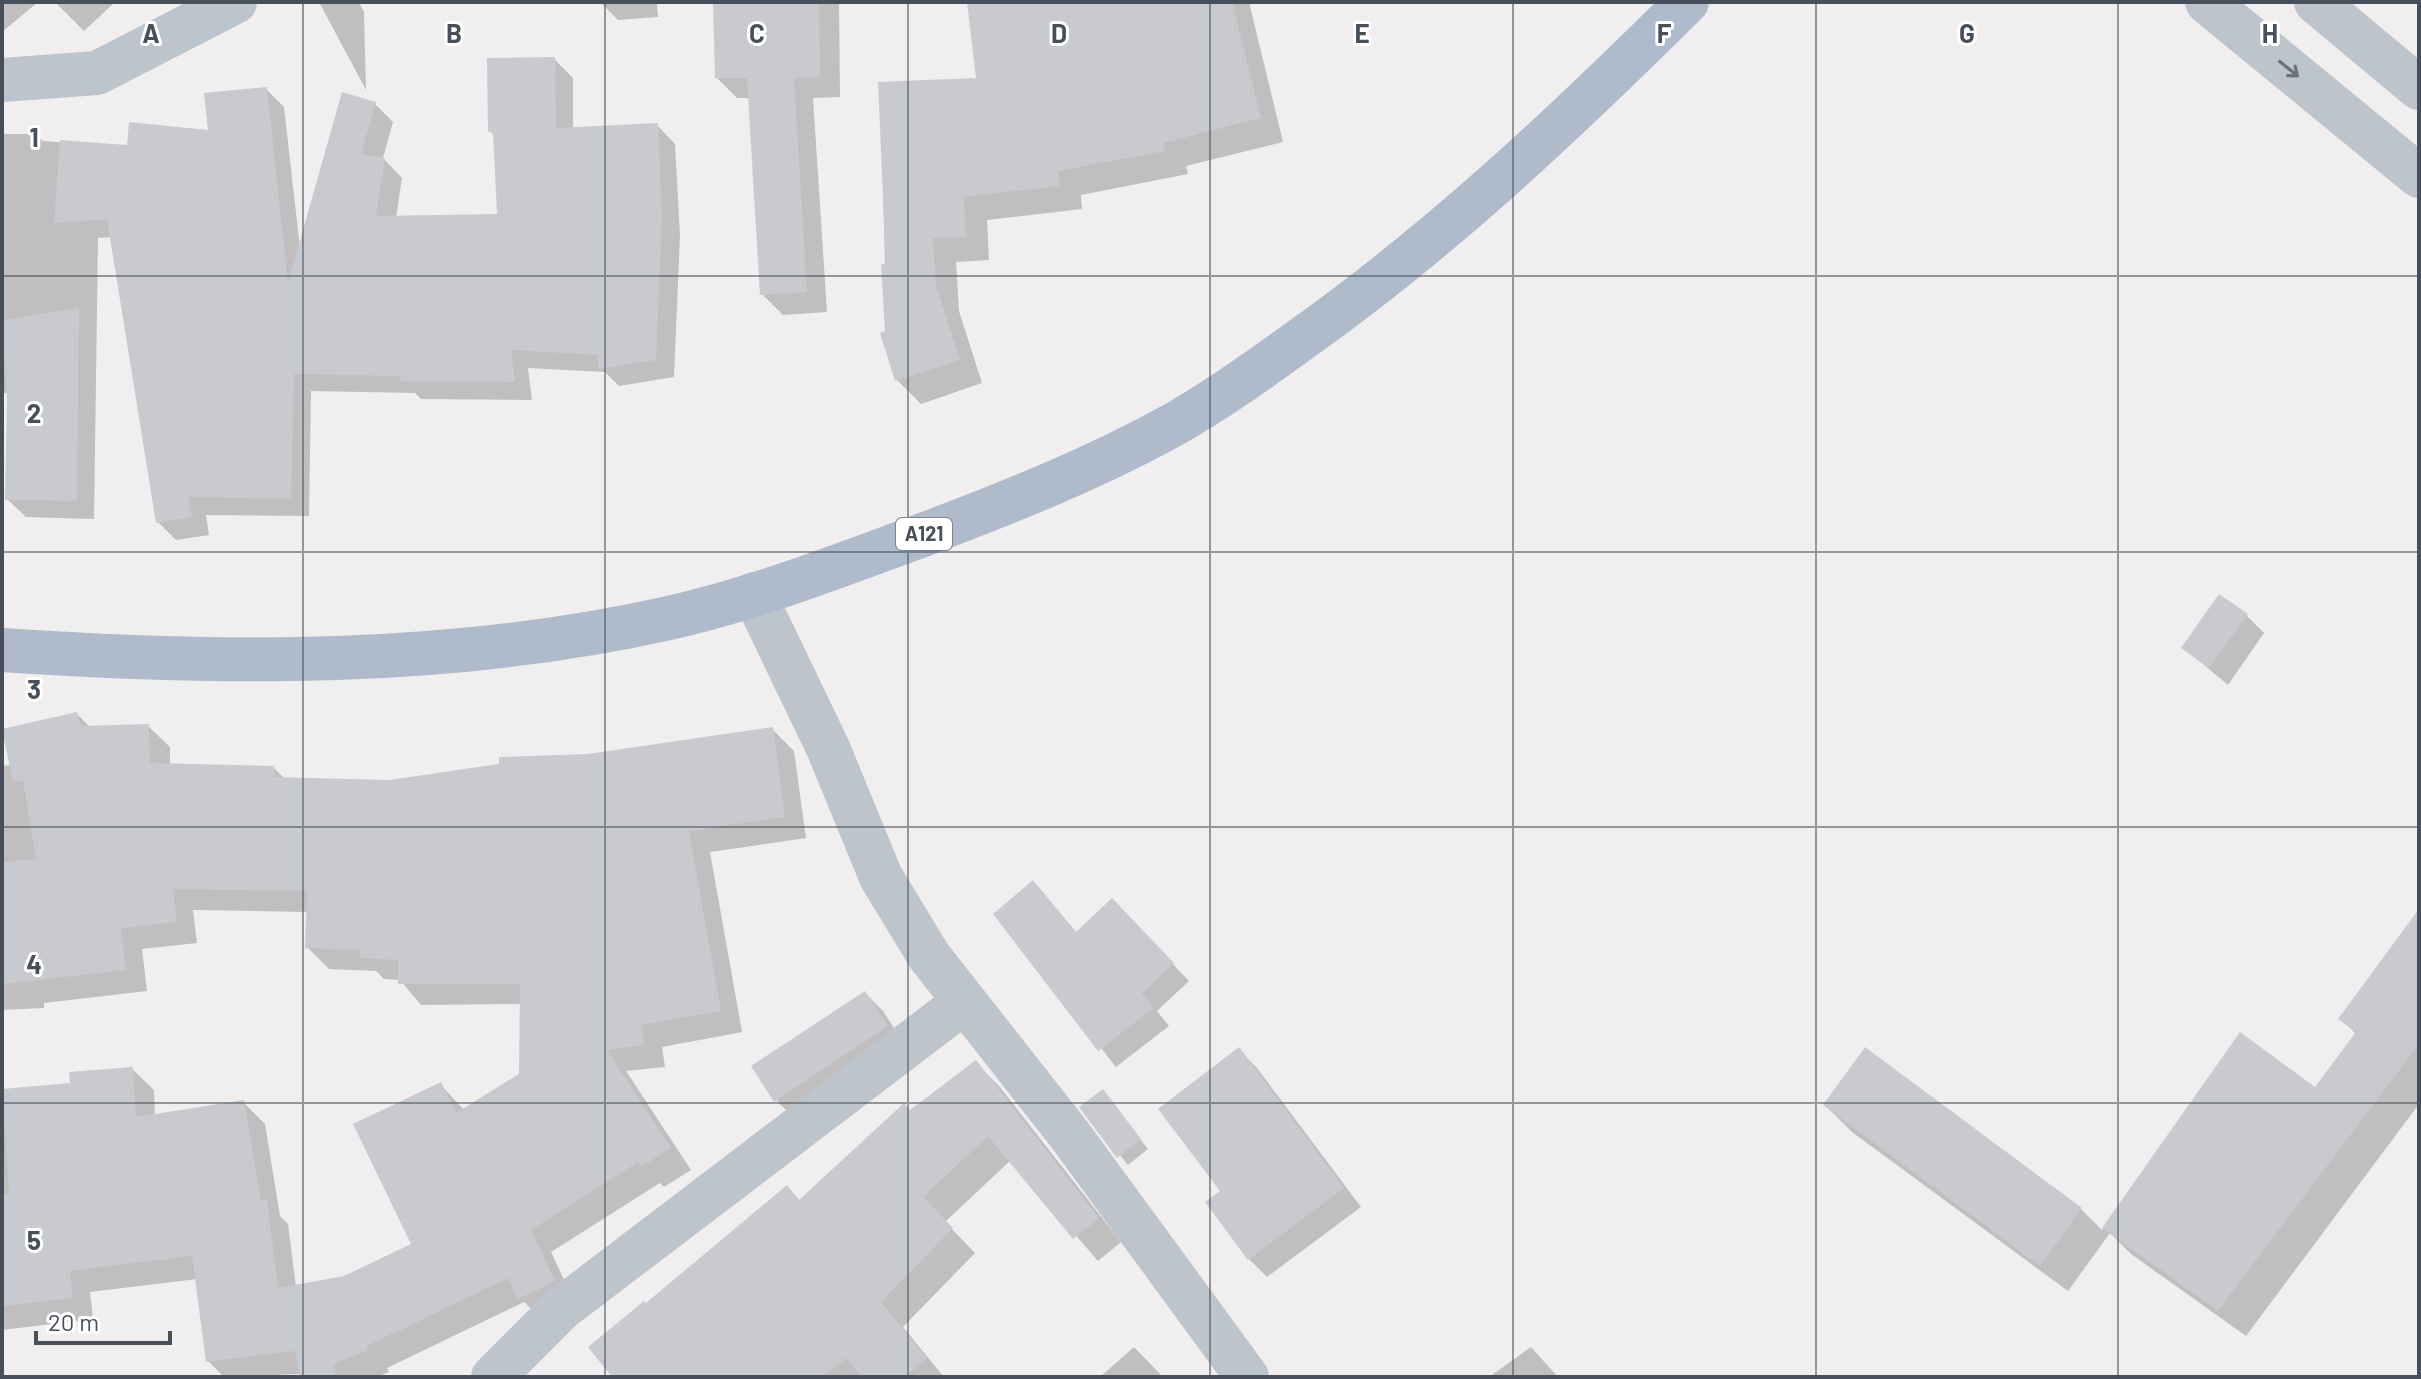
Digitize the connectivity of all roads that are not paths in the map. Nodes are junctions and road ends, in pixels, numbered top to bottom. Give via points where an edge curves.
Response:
1 (235, 2) edge
2 (1687, 2) edge
3 (2207, 2) edge
4 (2316, 2) edge
5 (2, 80) edge
6 (2419, 88) edge
7 (2419, 176) edge
8 (754, 594) junction
9 (2, 650) edge
10 (963, 1003) junction
11 (493, 1377) edge
12 (1247, 1377) edge

1 - 5 street via 97,73
2 - 8 main road, A121 via 1557,132 1446,230 1348,306 1172,426 989,510
3 -> 7 street
4 - 6 street
8 - 9 main road, A121 via 671,618 457,651 239,662
8 - 10 street via 828,748 881,877
10 - 11 street via 561,1309
10 - 12 street via 1069,1134

